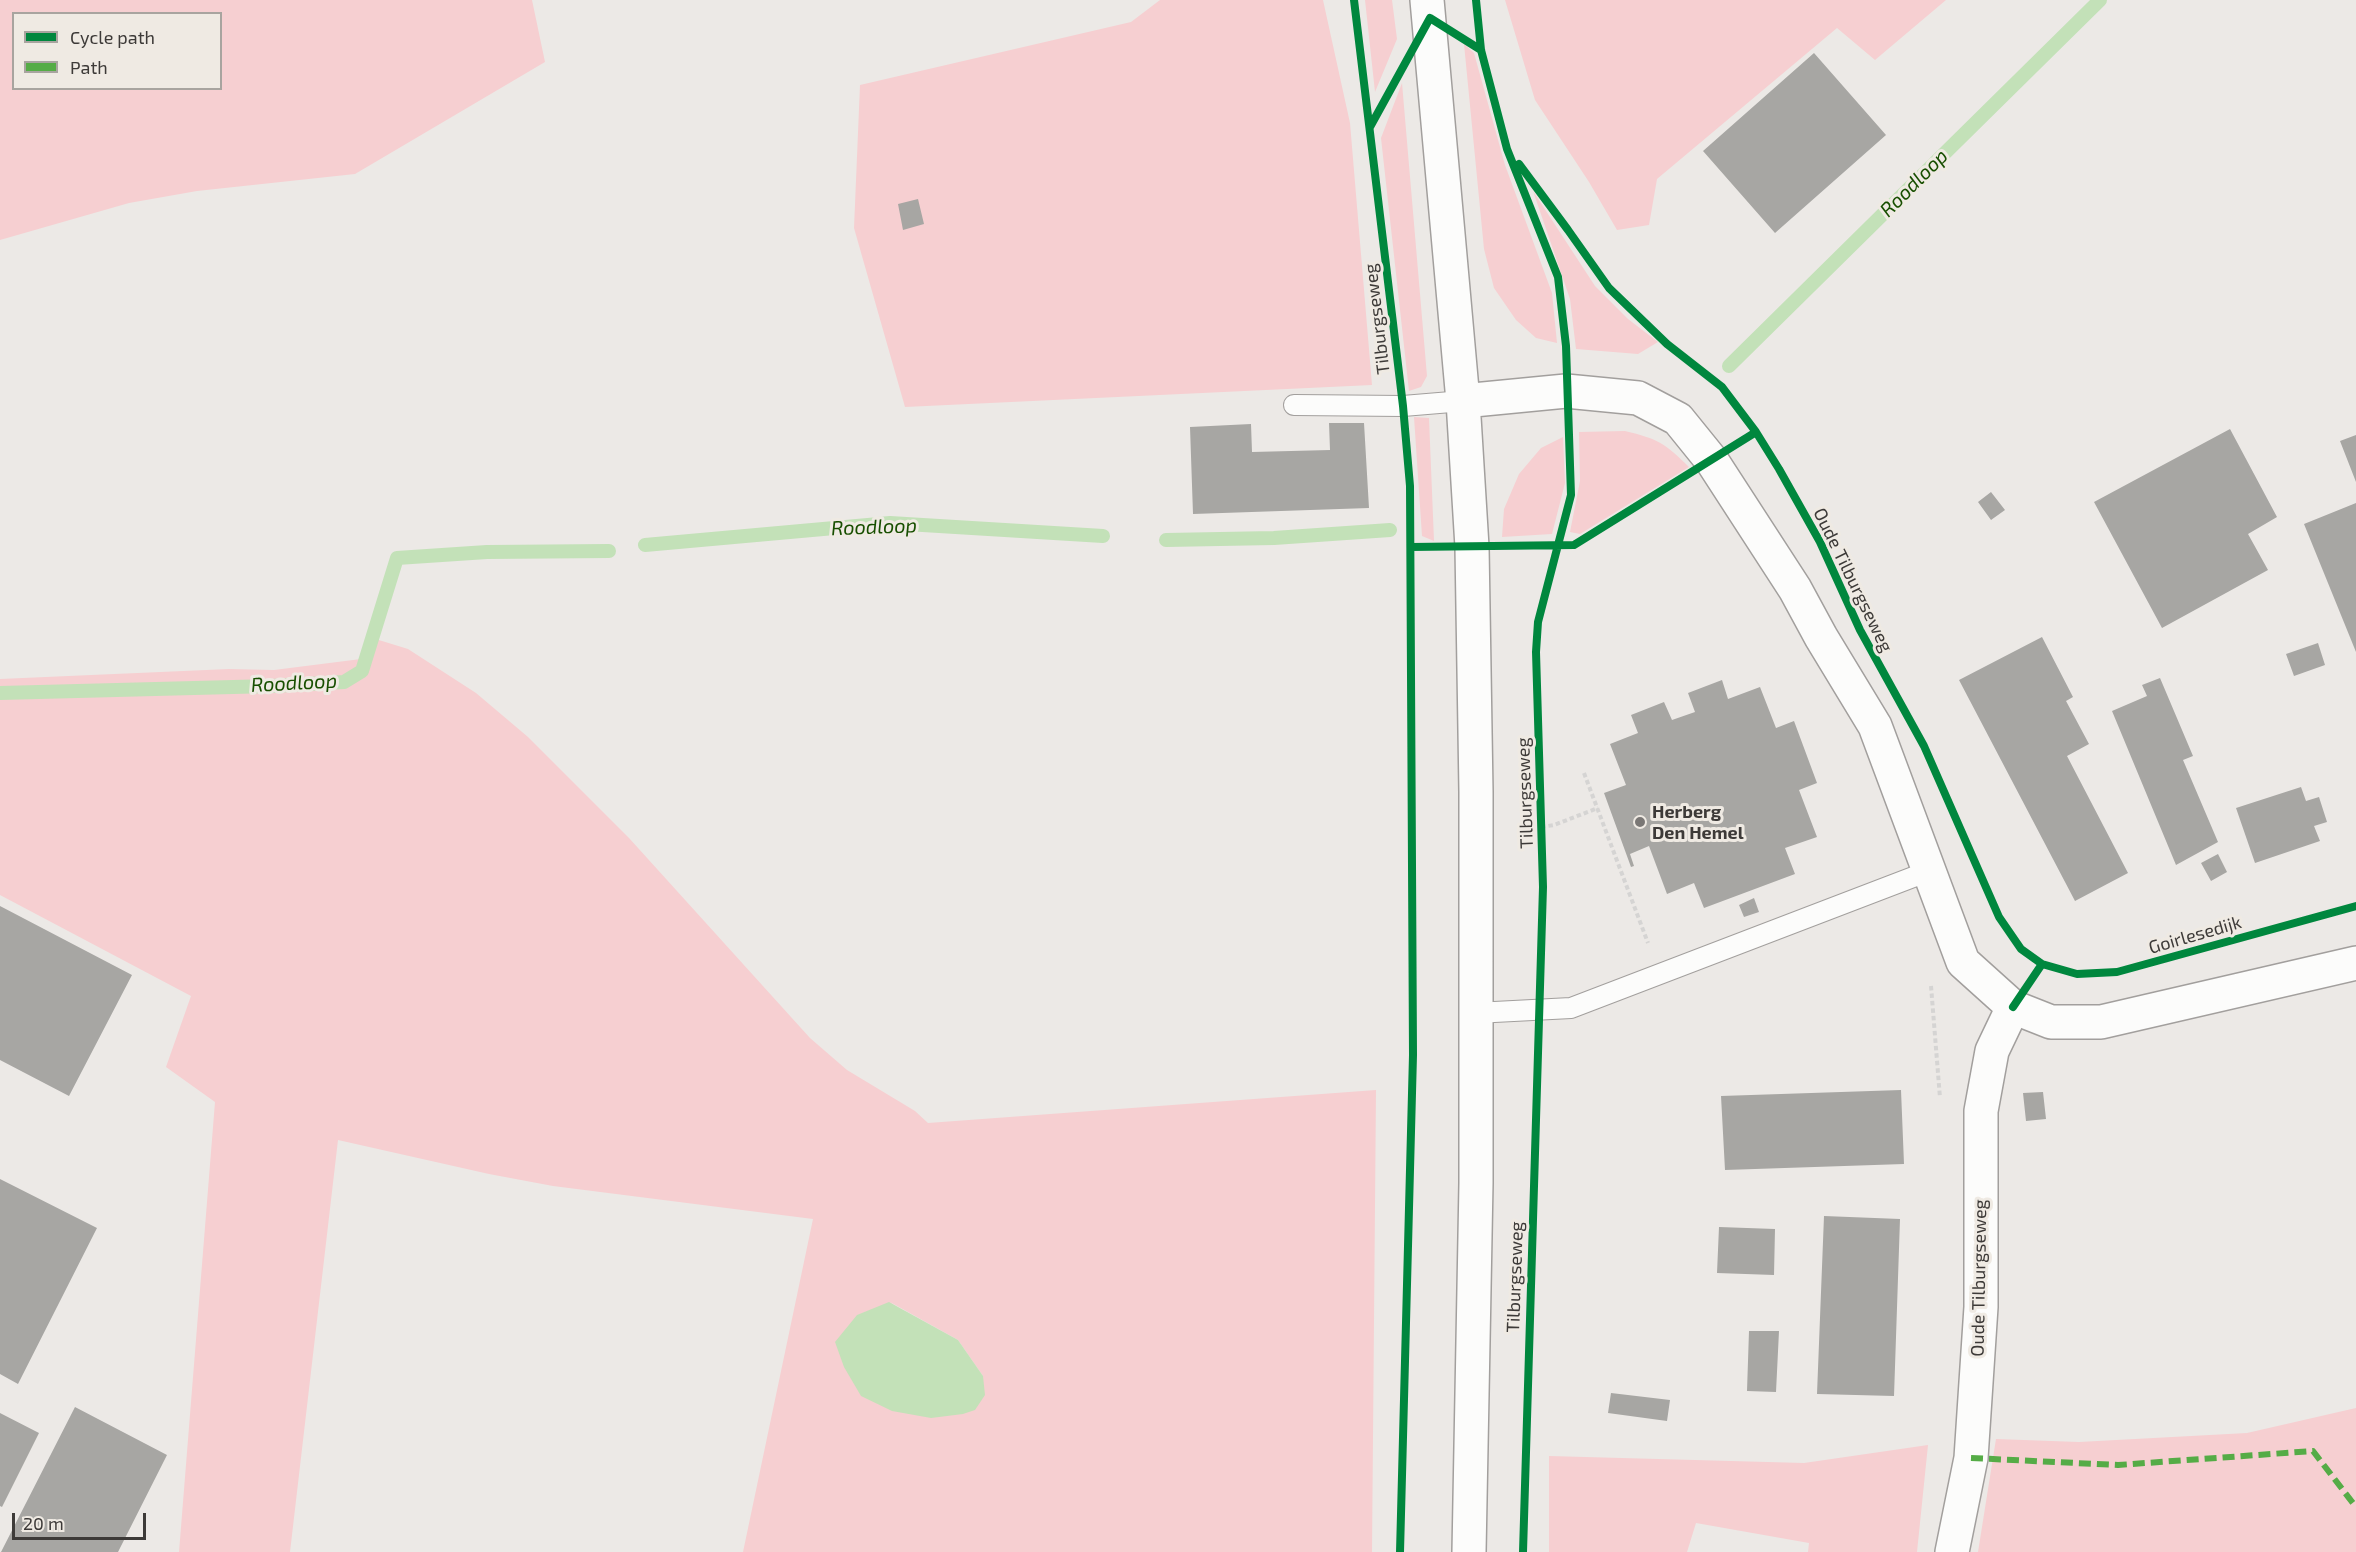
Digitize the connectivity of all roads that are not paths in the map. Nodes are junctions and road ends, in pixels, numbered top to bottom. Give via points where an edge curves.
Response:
1 (1427, 0) edge
2 (1463, 401) junction
3 (1294, 405) dead end
4 (1929, 872) junction
5 (2356, 963) edge
6 (2013, 1007) junction
7 (1475, 1012) junction
8 (1469, 1552) edge
9 (1952, 1552) edge

1 - 2 street
2 - 3 lane via 1403,406
2 - 4 street via 1566,391 1638,398 1677,419 1712,461 1796,589 1875,726
2 - 7 street via 1472,547
4 - 6 street via 1963,962
4 - 7 lane via 1571,1008
5 - 6 street via 2101,1022 2051,1022
6 - 9 street, Oude Tilburgseweg via 1992,1051 1981,1111 1981,1307 1971,1458
7 - 8 street

